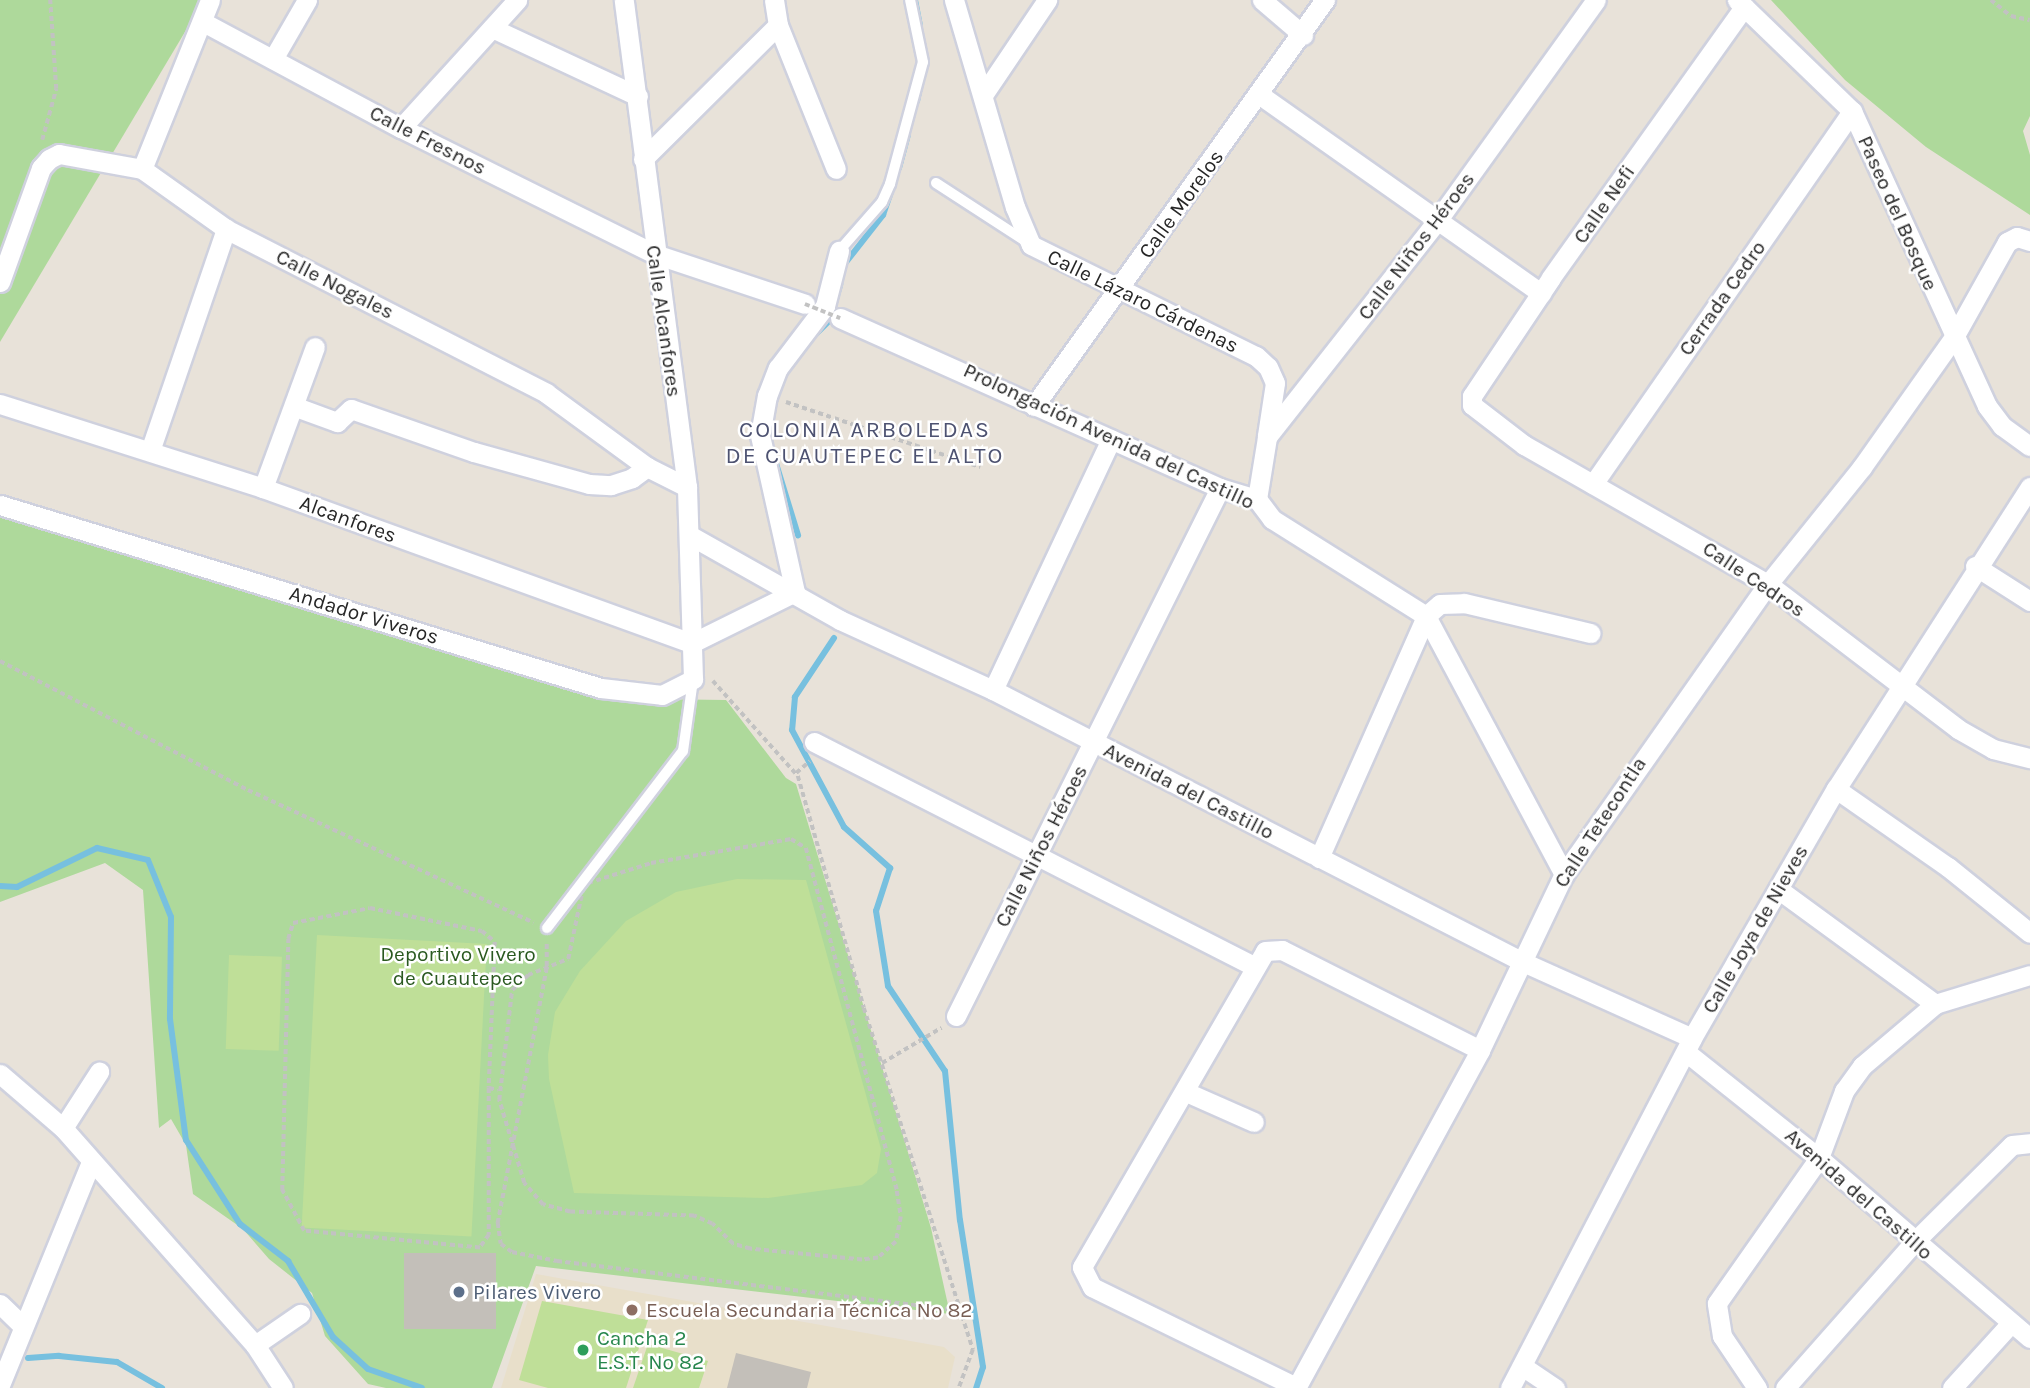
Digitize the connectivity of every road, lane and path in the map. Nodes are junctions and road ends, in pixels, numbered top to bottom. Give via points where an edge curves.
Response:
1 (50, 0) edge
2 (210, 0) edge
3 (307, 0) edge
4 (517, 0) edge
5 (624, 0) edge
6 (774, 0) edge
7 (911, 0) edge
8 (954, 0) edge
9 (1047, 0) edge
10 (1262, 0) edge
11 (1325, 0) edge
12 (1596, 0) edge
13 (1991, 0) edge
14 (1740, 4) edge
15 (2030, 20) edge
16 (203, 22) junction
17 (778, 25) junction
18 (492, 27) junction
19 (1303, 35) junction
20 (273, 59) junction
21 (1260, 94) junction
22 (983, 95) junction
23 (638, 96) junction
24 (1852, 111) junction
25 (401, 128) junction
26 (38, 148) dead end
27 (643, 159) junction
28 (142, 169) junction
29 (836, 169) dead end
30 (936, 183) dead end
31 (1437, 221) junction
32 (226, 229) junction
33 (2024, 239) edge
34 (1031, 245) junction
35 (839, 251) joint
36 (655, 254) junction
37 (0, 282) edge
38 (1118, 291) junction
39 (1541, 293) junction
40 (805, 304) joint
41 (840, 318) joint
42 (1954, 337) junction
43 (315, 347) dead end
44 (781, 400) dead end
45 (0, 404) edge
46 (1472, 405) joint
47 (1034, 406) junction
48 (296, 407) junction
49 (1267, 437) junction
50 (1111, 439) junction
51 (2030, 446) edge
52 (150, 451) junction
53 (647, 467) junction
54 (980, 467) dead end
55 (1593, 484) junction
56 (687, 487) junction
57 (2030, 487) edge
58 (263, 488) junction
59 (1220, 488) junction
60 (1257, 499) junction
61 (0, 505) edge
62 (691, 536) junction
63 (1975, 566) junction
64 (1768, 584) junction
65 (795, 592) junction
66 (2030, 601) edge
67 (1426, 617) junction
68 (1590, 633) dead end
69 (692, 643) junction
70 (0, 661) edge
71 (693, 679) junction
72 (1900, 687) junction
73 (993, 690) junction
74 (1094, 742) junction
75 (815, 749) joint
76 (2030, 758) edge
77 (796, 773) junction
78 (1836, 789) junction
79 (1035, 855) junction
80 (1319, 858) junction
81 (1563, 874) junction
82 (1778, 890) junction
83 (547, 928) junction
84 (2030, 933) edge
85 (1523, 961) junction
86 (1255, 967) junction
87 (547, 968) junction
88 (2030, 975) edge
89 (1935, 1004) junction
90 (948, 1022) joint
91 (1689, 1045) junction
92 (1480, 1049) junction
93 (882, 1063) junction
94 (99, 1072) dead end
95 (0, 1074) edge
96 (489, 1088) junction
97 (498, 1090) junction
98 (1186, 1091) junction
99 (1254, 1122) dead end
100 (63, 1128) junction
101 (510, 1142) junction
102 (2027, 1142) edge
103 (1819, 1158) junction
104 (91, 1162) junction
105 (1915, 1241) junction
106 (0, 1304) edge
107 (957, 1310) junction
108 (300, 1314) dead end
109 (2011, 1323) junction
110 (22, 1325) junction
111 (2030, 1338) edge
112 (255, 1346) junction
113 (1522, 1366) junction
114 (0, 1385) edge
115 (282, 1388) edge
116 (959, 1388) edge
117 (1296, 1388) edge
118 (1510, 1388) edge
119 (1555, 1388) edge
120 (1757, 1388) edge
121 (1785, 1388) edge
122 (1952, 1388) edge

1 - 26 path via 56,89
2 - 16 street
3 - 20 street
4 - 18 street
5 - 23 street, Calle Alcanfores
6 - 17 street
7 - 35 lane via 923,62 883,202
8 - 22 street, Calle Lázaro Cárdenas
9 - 22 street
10 - 19 street
11 - 19 street, Calle Morelos
12 - 31 street, Calle Niños Héroes
13 - 15 path via 2011,16
14 - 24 street, Paseo del Bosque
14 - 39 street, Calle Nefi
16 - 20 street, Calle Fresnos
16 - 28 street
17 - 27 street
17 - 29 street
18 - 23 street
18 - 25 street
19 - 21 street, Calle Morelos
20 - 25 street, Calle Fresnos
21 - 31 street
21 - 38 street, Calle Morelos
22 - 34 street, Calle Lázaro Cárdenas via 1015,207
23 - 27 street, Calle Alcanfores
24 - 42 street, Paseo del Bosque
24 - 55 street, Cerrada Cedro
25 - 36 street, Calle Fresnos
27 - 36 street, Calle Alcanfores
28 - 32 street, Calle Nogales
28 - 37 street via 59,154 49,159 41,168
30 - 34 lane
31 - 39 street
31 - 49 street, Calle Niños Héroes
32 - 52 street
32 - 53 street, Calle Nogales via 546,393
33 - 42 street, Calle Tetecontla via 2007,242
34 - 38 street, Calle Lázaro Cárdenas
35 - 65 street via 825,306 778,368 760,435
36 - 40 street
36 - 56 street, Calle Alcanfores
38 - 47 street, Calle Morelos
38 - 49 street, Calle Lázaro Cárdenas via 1256,356 1268,367 1275,383
39 - 46 street, Calle Nefi via 1472,396
40 - 41 path, bridge
41 - 47 street, Prolongación Avenida del Castillo via 950,363
42 - 51 street, Paseo del Bosque via 1987,406 2002,426
42 - 64 street, Calle Tetecontla via 1862,467
43 - 48 street
44 - 54 path
45 - 52 street, Alcanfores
46 - 55 street, Calle Cedros via 1524,445
47 - 50 street, Prolongación Avenida del Castillo
48 - 53 street via 337,422 351,409 474,452 589,484 622,482
48 - 58 street
49 - 60 street, Calle Niños Héroes
50 - 59 street, Prolongación Avenida del Castillo
50 - 73 street
52 - 58 street, Alcanfores
53 - 56 street, Calle Nogales
55 - 64 street, Calle Cedros
56 - 62 street, Calle Alcanfores
57 - 63 street, Calle Joya de Nieves
58 - 69 street, Alcanfores
59 - 60 street, Prolongación Avenida del Castillo
59 - 74 street, Calle Niños Héroes
60 - 67 street, Prolongación Avenida del Castillo via 1272,519
61 - 71 street, Andador Viveros via 601,688 662,695
62 - 65 street, Avenida del Castillo
62 - 69 street, Calle Alcanfores
63 - 66 street
63 - 72 street, Calle Joya de Nieves
64 - 72 street, Calle Cedros
64 - 81 street, Calle Tetecontla
65 - 69 street
65 - 73 street, Avenida del Castillo via 840,620
67 - 68 street via 1451,601
67 - 80 street
67 - 81 street, Prolongación Avenida del Castillo
69 - 71 street
70 - 83 path via 248,790
71 - 77 path via 712,680
71 - 83 lane via 684,751
72 - 76 street, Calle Cedros via 1993,749
72 - 78 street, Calle Joya de Nieves
73 - 74 street, Avenida del Castillo
74 - 79 street, Calle Niños Héroes
74 - 80 street, Avenida del Castillo
75 - 77 path
75 - 79 street
77 - 93 path
78 - 82 street, Calle Joya de Nieves
78 - 84 street via 1948,867
79 - 86 street
79 - 90 street, Calle Niños Héroes
80 - 85 street, Avenida del Castillo
81 - 85 street, Calle Tetecontla
82 - 89 street
82 - 91 street, Calle Joya de Nieves
83 - 87 path
85 - 91 street, Avenida del Castillo
85 - 92 street, Calle Tetecontla
86 - 92 street via 1265,951 1273,948
86 - 98 street
87 - 97 path via 519,982 508,1000
87 - 101 path
87 - 101 path via 568,959 572,952 583,888 588,883 651,863 791,839 803,844 897,1191 901,1217 896,1242 878,1258 862,1260 750,1249 733,1244 712,1224 694,1216 553,1210 524,1183
88 - 89 street
89 - 103 street via 1862,1066 1830,1118
90 - 93 path
91 - 103 street, Avenida del Castillo
91 - 113 street, Calle Joya de Nieves
92 - 117 street, Calle Tetecontla
93 - 107 path via 926,1195
94 - 100 street
95 - 100 street
96 - 96 path via 495,942 490,937 471,925 370,908 293,923 288,939 282,1190 304,1231 480,1248 489,1235
96 - 97 path
97 - 101 path
98 - 99 street
98 - 117 street via 1082,1266 1083,1277 1092,1287
100 - 104 street
101 - 107 path via 498,1223 501,1244 512,1252
102 - 105 street via 2012,1145
103 - 105 street, Avenida del Castillo
103 - 120 street via 1717,1303 1722,1336
104 - 110 street
104 - 112 street
105 - 109 street, Avenida del Castillo
105 - 121 street
106 - 110 street
107 - 116 path via 972,1350
108 - 112 street
109 - 111 street, Avenida del Castillo
109 - 122 street
110 - 114 street
112 - 115 street
113 - 118 street, Calle Joya de Nieves
113 - 119 street

